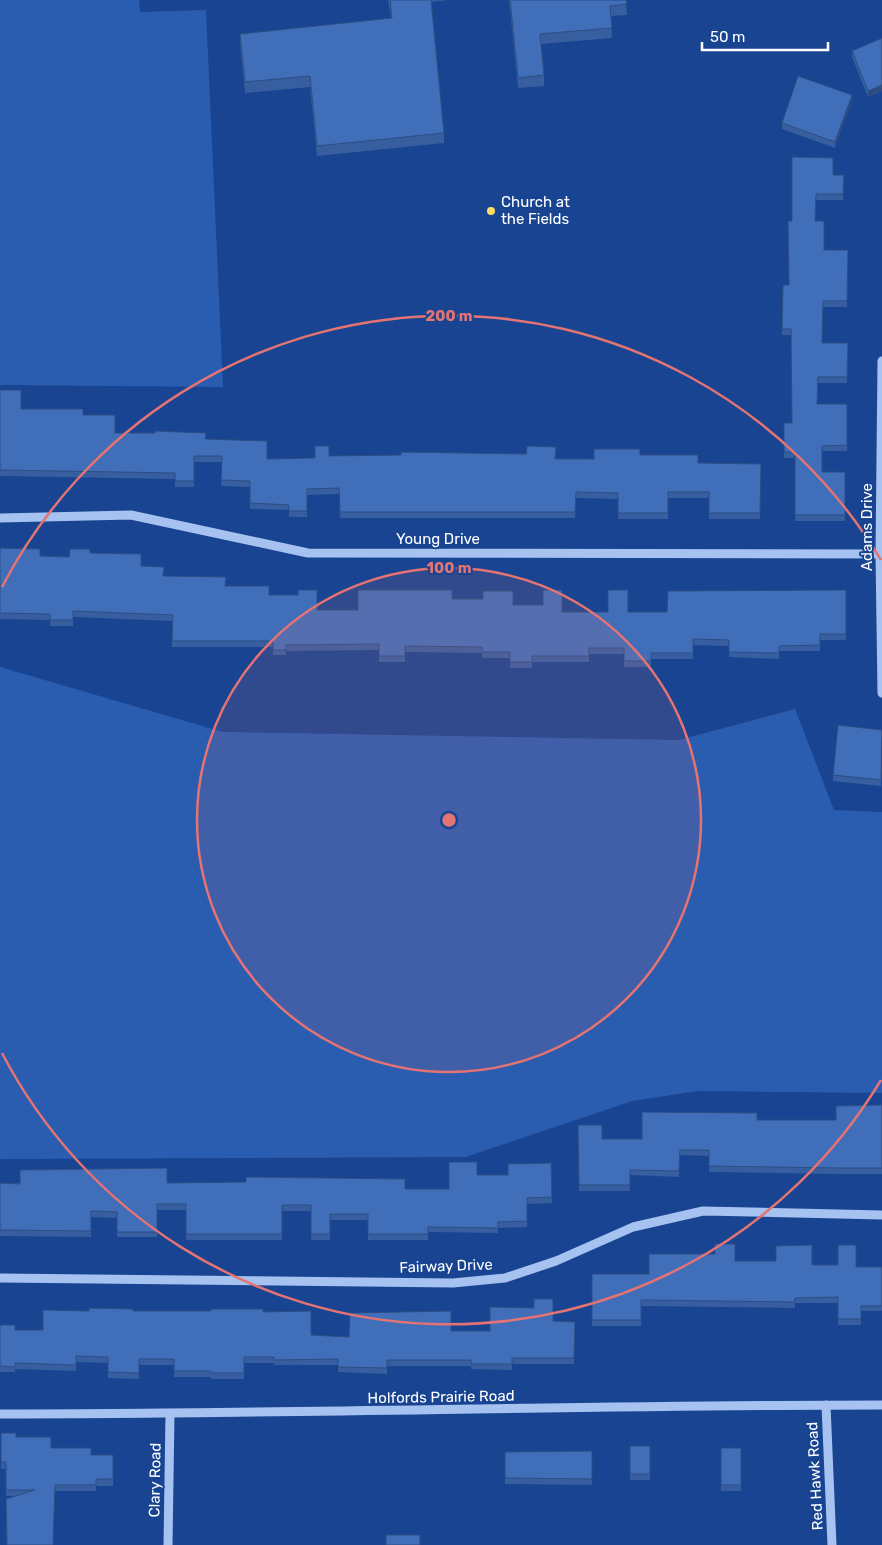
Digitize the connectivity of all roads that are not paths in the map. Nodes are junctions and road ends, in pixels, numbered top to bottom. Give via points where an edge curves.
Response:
1 (882, 361) edge
2 (881, 377) edge
3 (0, 518) edge
4 (880, 554) junction
5 (882, 693) edge
6 (882, 1215) edge
7 (0, 1278) edge
8 (826, 1405) junction
9 (882, 1405) edge
10 (0, 1414) edge
11 (170, 1414) junction
12 (168, 1545) edge
13 (832, 1545) edge

1 - 2 street, Adams Drive
2 - 4 street, Adams Drive
3 - 4 street, Young Drive via 131,515 308,553
4 - 5 street, Adams Drive
6 - 7 street, Fairway Drive via 703,1211 633,1227 556,1261 505,1278 453,1283
8 - 9 street, Holfords Prairie Road
8 - 11 street, Holfords Prairie Road
8 - 13 street, Red Hawk Road
10 - 11 street, Holfords Prairie Road
11 - 12 street, Clary Road

